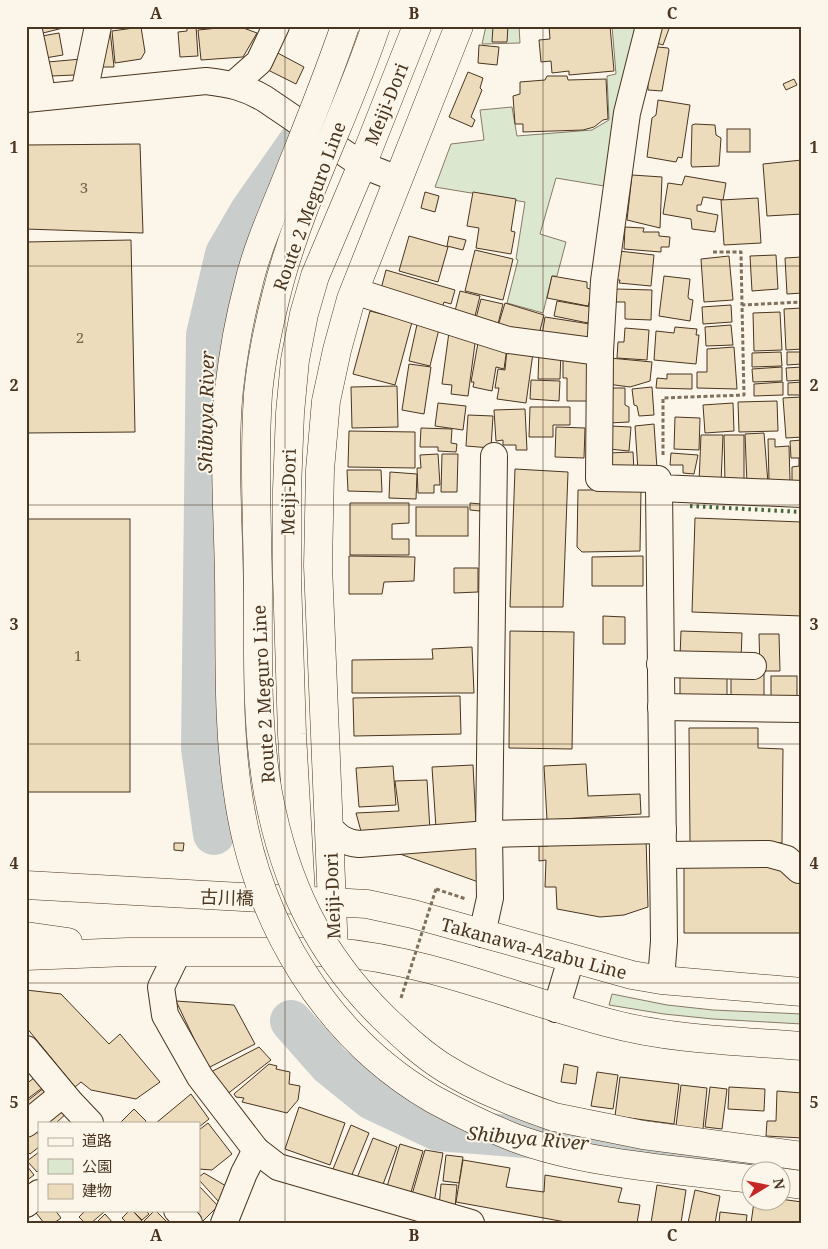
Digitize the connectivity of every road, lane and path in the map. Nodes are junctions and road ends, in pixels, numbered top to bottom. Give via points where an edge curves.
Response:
1 (28, 26) edge
2 (98, 26) edge
3 (276, 26) edge
4 (345, 26) edge
5 (376, 26) edge
6 (417, 26) edge
7 (459, 26) edge
8 (649, 26) edge
9 (233, 85) junction
10 (84, 93) junction
11 (34, 98) edge
12 (362, 165) junction
13 (398, 179) junction
14 (713, 252) dead end
15 (354, 291) junction
16 (802, 302) edge
17 (742, 305) junction
18 (600, 352) junction
19 (494, 456) dead end
20 (659, 483) junction
21 (802, 494) edge
22 (660, 664) junction
23 (753, 666) dead end
24 (661, 707) junction
25 (802, 709) edge
26 (329, 827) junction
27 (489, 834) junction
28 (663, 843) junction
29 (799, 870) dead end
30 (26, 885) edge
31 (268, 898) joint
32 (301, 900) junction
33 (472, 900) dead end
34 (332, 901) junction
35 (482, 934) junction
36 (26, 936) edge
37 (128, 952) junction
38 (178, 952) junction
39 (334, 952) junction
40 (26, 956) edge
41 (571, 959) junction
42 (660, 980) junction
43 (802, 992) edge
44 (400, 1002) dead end
45 (556, 1009) junction
46 (802, 1046) edge
47 (26, 1049) edge
48 (64, 1094) junction
49 (89, 1122) edge
50 (26, 1124) edge
51 (256, 1150) junction
52 (802, 1156) edge
53 (740, 1178) edge
54 (38, 1194) edge
55 (26, 1204) edge
56 (179, 1212) edge
57 (189, 1223) edge
58 (224, 1223) edge
59 (471, 1223) edge

1 - 11 street
2 - 10 street
3 - 9 street via 259,62
4 - 53 main road, Route 2 Meguro Line, bridge via 263,236 248,283 229,391 230,702 238,799 254,870 284,942 306,980 350,1033 430,1097 515,1138 549,1148 637,1165
5 - 52 main road, Route 2 Meguro Line, bridge via 290,247 266,339 259,391 256,441 263,754 275,826 298,897 332,959 353,986 423,1053 469,1082 520,1105 584,1124 653,1137
6 - 12 main road, Meiji-Dori
7 - 13 main road, Meiji-Dori
8 - 18 street via 627,113 604,280
9 - 10 street via 206,81
9 - 12 street, bridge via 248,90 279,109
10 - 11 street
12 - 13 street
12 - 32 main road, Meiji-Dori via 315,276 295,360 290,413 287,578
13 - 15 main road, Meiji-Dori
14 - 17 path via 741,252
15 - 18 street via 508,340
15 - 26 main road, Meiji-Dori via 326,401 320,470 318,566
16 - 17 path
17 - 20 path via 744,395 663,398 663,468
18 - 20 street via 598,478
19 - 27 street
20 - 21 street
20 - 22 street
22 - 23 street
22 - 24 street
24 - 25 street
24 - 28 street
26 - 27 street via 338,837 359,844
26 - 34 main road, Meiji-Dori
27 - 28 street
27 - 35 street via 490,898
28 - 29 street via 769,854 787,859
28 - 42 street via 664,941
30 - 31 main road, 古川橋
31 - 32 main road, Takanawa-Azabu Line
32 - 34 main road, Takanawa-Azabu Line
32 - 39 main road, Meiji-Dori
33 - 44 path, bridge via 436,889
34 - 35 main road, Takanawa-Azabu Line via 387,907
34 - 39 main road, Meiji-Dori
35 - 41 main road, Takanawa-Azabu Line
36 - 37 main road
37 - 38 main road
37 - 40 main road
38 - 39 main road
38 - 51 street via 161,987 166,1015 200,1077
39 - 45 main road via 397,960
41 - 42 main road, Takanawa-Azabu Line
41 - 45 street
42 - 43 main road, Takanawa-Azabu Line
45 - 46 main road via 654,1033
47 - 48 street
48 - 49 street
48 - 50 street
51 - 58 street
51 - 59 street via 278,1167
54 - 55 street
56 - 57 street

